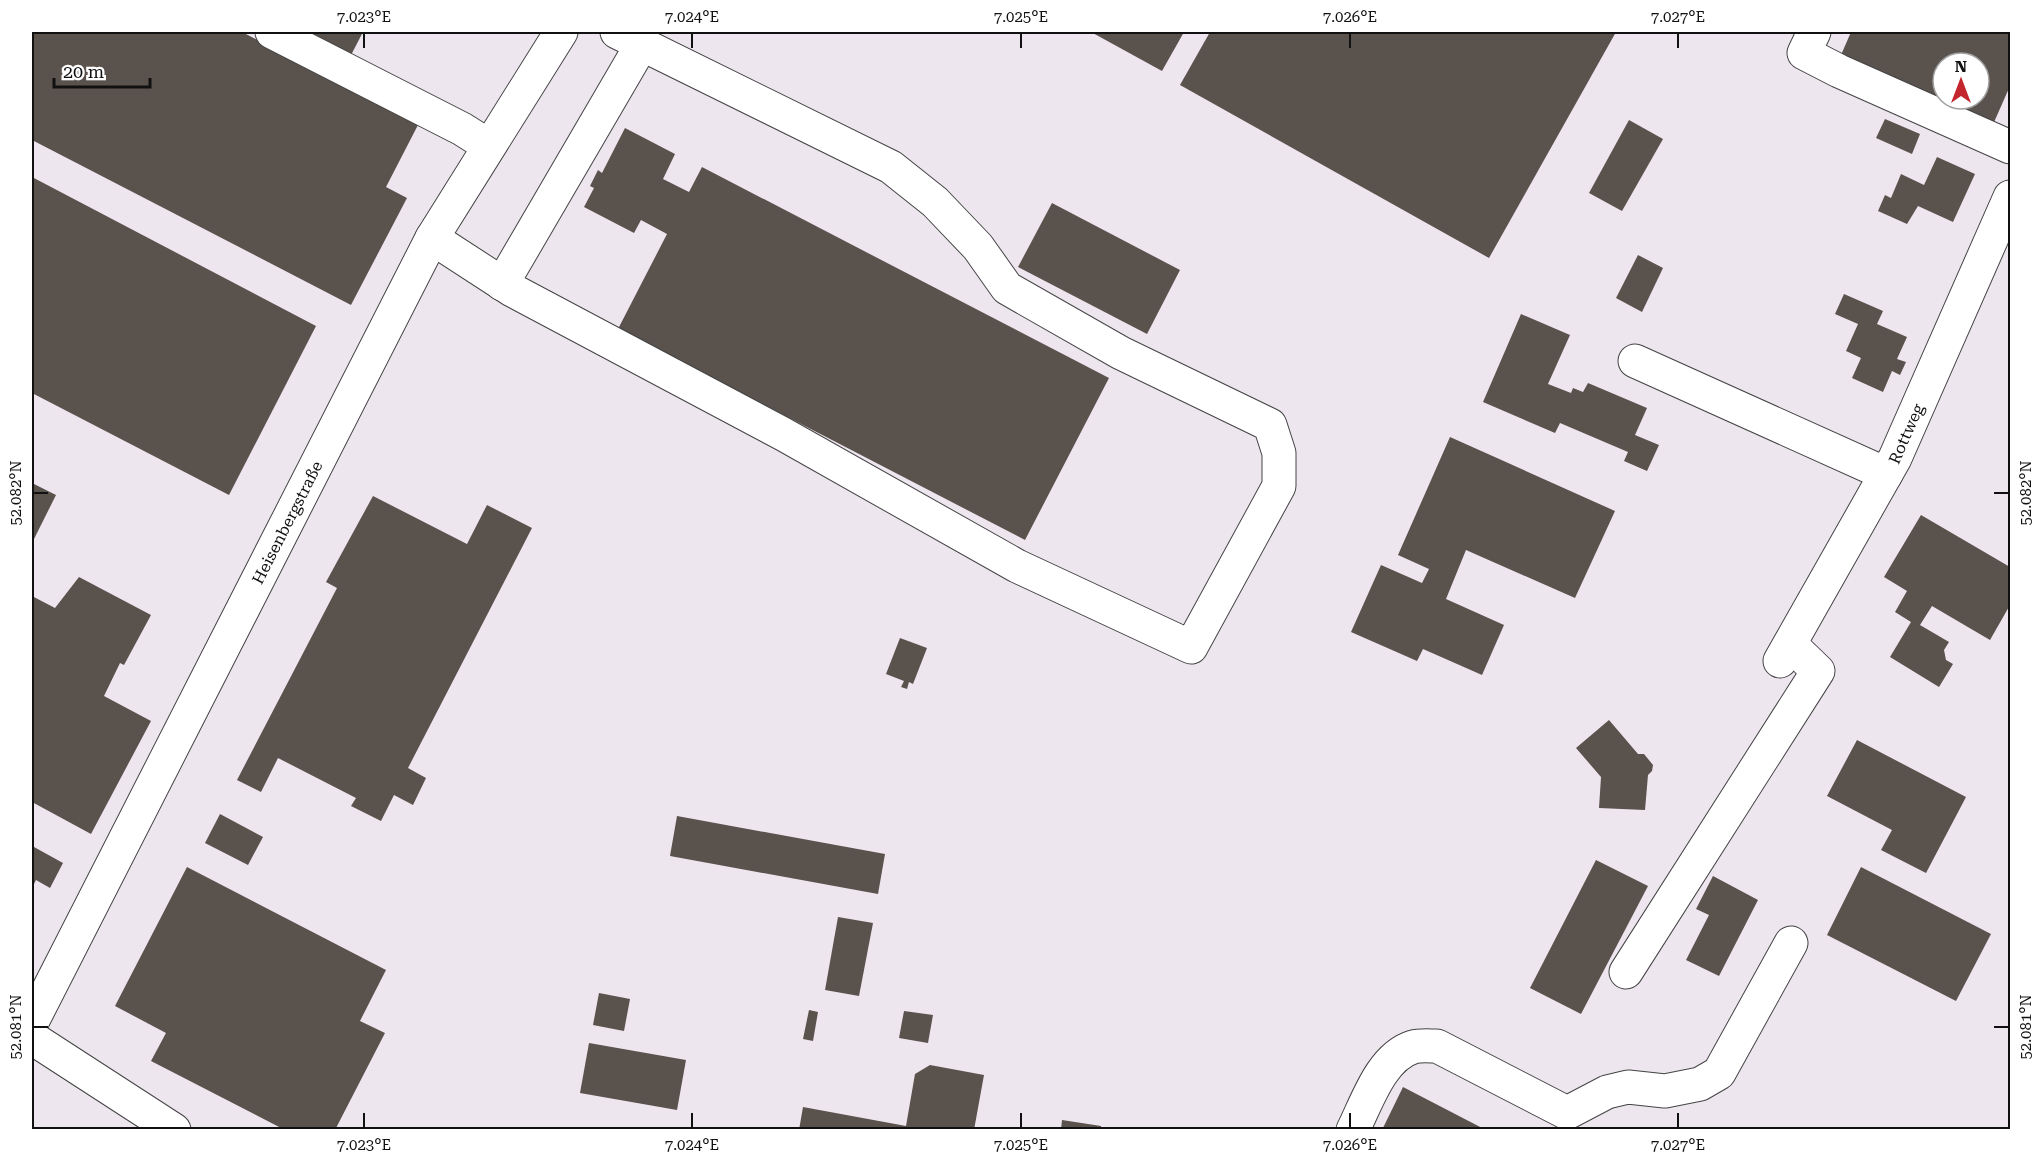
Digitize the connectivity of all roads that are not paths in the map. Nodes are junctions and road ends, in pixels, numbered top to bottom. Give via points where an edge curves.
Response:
1 (272, 32) edge
2 (561, 32) edge
3 (1814, 32) edge
4 (629, 38) edge
5 (489, 146) junction
6 (2010, 147) edge
7 (2010, 197) edge
8 (432, 238) junction
9 (502, 284) junction
10 (1635, 361) dead end
11 (1886, 474) junction
12 (1791, 943) dead end
13 (1626, 972) dead end
14 (32, 1022) edge
15 (32, 1038) edge
16 (1563, 1121) edge
17 (174, 1130) edge
18 (1353, 1130) edge

1 - 5 street
2 - 5 street, Heisenbergstraße
3 - 6 street via 1804,52
4 - 9 street
4 - 9 street via 891,167 942,209 978,247 1007,288 1121,353 1270,425 1279,453 1279,486 1191,647 1017,566 783,434
5 - 8 street, Heisenbergstraße
7 - 11 street, Rottweg
8 - 9 street
8 - 14 street, Heisenbergstraße
10 - 11 street
11 - 13 street, Rottweg via 1785,652 1818,671
12 - 16 street via 1719,1073 1700,1084 1665,1090 1628,1087 1607,1092
15 - 17 street
16 - 18 street via 1437,1046 1413,1047 1394,1059 1380,1077

